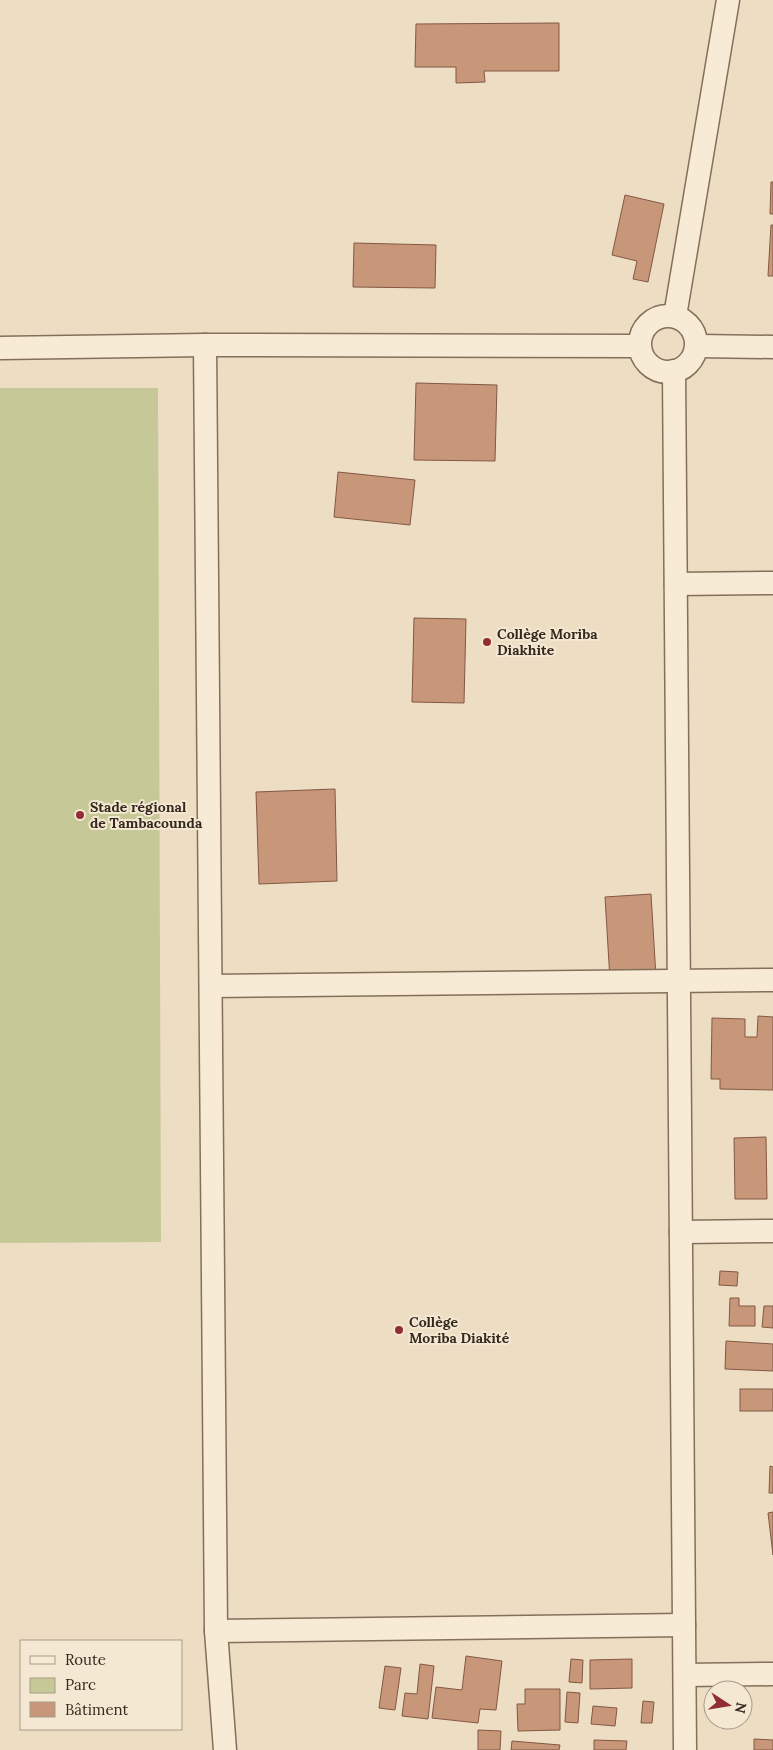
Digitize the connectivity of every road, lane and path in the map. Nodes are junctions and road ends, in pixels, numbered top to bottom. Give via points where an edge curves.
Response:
1 (728, 0) edge
2 (675, 316) junction
3 (205, 345) junction
4 (639, 346) junction
5 (696, 346) junction
6 (0, 348) edge
7 (773, 348) edge
8 (674, 372) junction
9 (773, 583) edge
10 (676, 584) junction
11 (773, 980) edge
12 (679, 981) junction
13 (210, 986) junction
14 (773, 1231) edge
15 (681, 1232) junction
16 (684, 1626) junction
17 (216, 1631) junction
18 (773, 1674) edge
19 (685, 1675) junction
20 (226, 1750) edge
21 (685, 1750) edge

1 - 2 street
2 - 4 street via 657,318 644,329
2 - 5 street via 686,322 694,333
3 - 4 street
3 - 6 street
3 - 13 street
4 - 8 street via 643,358 652,368 664,373
5 - 7 street
5 - 8 street via 686,366
8 - 10 street
9 - 10 street
10 - 12 street
11 - 12 street
12 - 13 street
12 - 15 street
13 - 17 street
14 - 15 street
15 - 16 street
16 - 17 street
16 - 19 street
17 - 20 street
18 - 19 street
19 - 21 street

